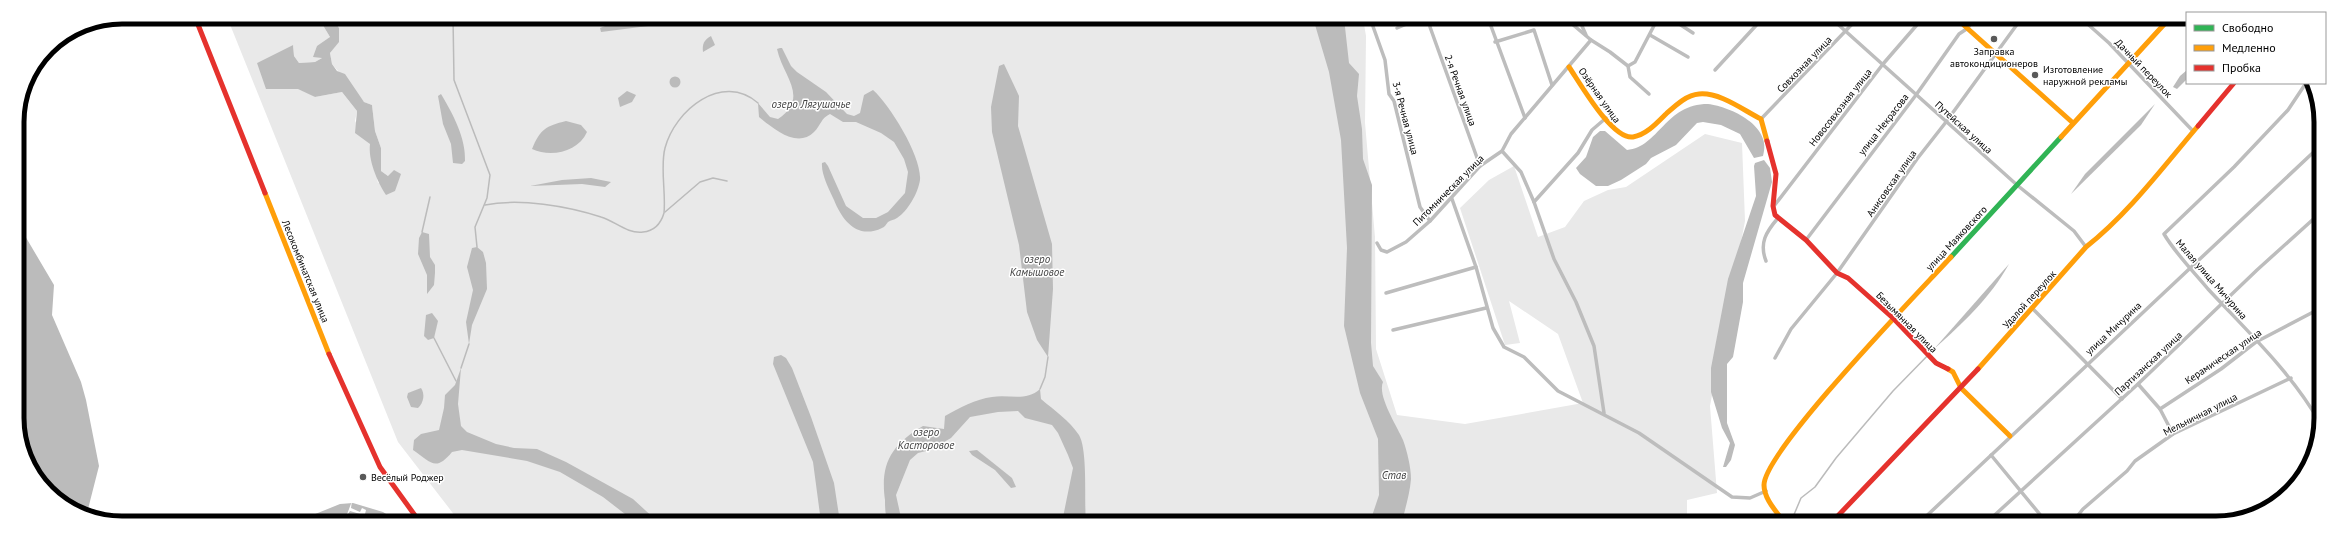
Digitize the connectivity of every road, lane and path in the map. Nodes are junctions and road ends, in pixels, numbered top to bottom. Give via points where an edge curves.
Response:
1 (199, 24) edge
2 (1372, 24) edge
3 (1407, 24) edge
4 (1430, 24) edge
5 (1490, 24) edge
6 (1572, 24) edge
7 (1582, 24) edge
8 (1655, 24) edge
9 (1679, 24) edge
10 (1757, 24) edge
11 (1837, 24) edge
12 (1853, 24) edge
13 (1918, 24) edge
14 (1963, 24) edge
15 (1970, 24) edge
16 (2017, 24) edge
17 (2087, 24) edge
18 (2164, 24) edge
19 (1397, 28) dead end
20 (1968, 28) junction
21 (1846, 32) junction
22 (1693, 33) dead end
23 (1586, 35) junction
24 (1650, 35) junction
25 (1591, 40) junction
26 (1495, 42) junction
27 (1996, 54) junction
28 (1688, 57) dead end
29 (2128, 63) junction
30 (1884, 64) junction
31 (1628, 66) junction
32 (1570, 67) junction
33 (1716, 70) dead end
34 (2233, 84) edge
35 (2305, 84) edge
36 (1552, 85) junction
37 (1649, 94) dead end
38 (1916, 95) junction
39 (1525, 118) junction
40 (1606, 118) junction
41 (1761, 119) junction
42 (1946, 122) junction
43 (2073, 123) junction
44 (2192, 130) junction
45 (1502, 151) junction
46 (2314, 152) edge
47 (1480, 166) junction
48 (2017, 185) junction
49 (1452, 199) junction
50 (1534, 202) junction
51 (1773, 206) junction
52 (1778, 218) junction
53 (2314, 219) edge
54 (1430, 221) junction
55 (1806, 240) junction
56 (1377, 243) dead end
57 (2086, 247) junction
58 (1766, 261) dead end
59 (1476, 267) junction
60 (2189, 268) junction
61 (1837, 273) junction
62 (1386, 293) dead end
63 (2223, 305) junction
64 (1486, 308) junction
65 (2033, 309) junction
66 (2314, 312) edge
67 (1894, 319) junction
68 (1393, 330) dead end
69 (2256, 342) junction
70 (1775, 358) dead end
71 (2087, 362) junction
72 (2291, 378) junction
73 (2138, 384) junction
74 (1961, 388) junction
75 (2122, 399) junction
76 (2160, 409) junction
77 (2314, 412) edge
78 (1604, 413) junction
79 (2174, 434) junction
80 (2010, 436) junction
81 (1991, 455) junction
82 (2021, 489) junction
83 (1766, 491) junction
84 (415, 516) edge
85 (1781, 516) edge
86 (1838, 516) edge
87 (1925, 516) edge
88 (1993, 516) edge
89 (2042, 516) edge
90 (2078, 516) edge

1 - 84 street, Лесокомбинатская улица via 325,344 380,467
2 - 54 street, 3-я Речная улица via 1385,60 1389,94 1394,101 1420,207
3 - 19 street
4 - 47 street, 2-я Речная улица
5 - 26 street
6 - 23 street
7 - 23 street
8 - 24 street
9 - 22 street
10 - 33 street
11 - 21 street, Путейская улица
12 - 21 street, Совхозная улица
13 - 30 street, Новосовхозная улица
14 - 20 street
15 - 20 street, улица Некрасова
16 - 27 street, Анисовская улица
17 - 29 street, Дачный переулок
18 - 29 street, улица Маяковского
20 - 27 street
20 - 38 street, улица Некрасова via 1959,34
21 - 30 street, Путейская улица
21 - 41 street, Совхозная улица
23 - 25 street
24 - 28 street
24 - 31 street via 1635,62
25 - 31 street
25 - 32 street, Питомническая улица
26 - 36 street via 1534,30
26 - 39 street
27 - 42 street, Анисовская улица
27 - 43 street
29 - 43 street, улица Маяковского
29 - 44 street, Дачный переулок
30 - 38 street, Путейская улица
30 - 51 street, Новосовхозная улица
31 - 37 street via 1630,77
32 - 36 street, Питомническая улица
32 - 40 street, Озёрная улица
34 - 44 street, Удалой переулок
35 - 60 street, Малая улица Мичурина via 2288,110 2234,167 2164,234
36 - 39 street, Питомническая улица
38 - 42 street, Путейская улица
38 - 55 street, улица Некрасова
39 - 45 street, Питомническая улица via 1511,134
40 - 41 street, Озёрная улица via 1617,133 1632,139 1682,101 1697,94 1715,97
40 - 50 street via 1592,130 1578,153
41 - 51 street via 1776,174
42 - 48 street, Путейская улица
42 - 61 street, Анисовская улица
43 - 48 street, улица Маяковского
44 - 57 street, Удалой переулок via 2144,189 2102,235
45 - 47 street, Питомническая улица
45 - 50 street via 1521,172
46 - 60 street, улица Мичурина
47 - 49 street, Питомническая улица
48 - 57 street, Путейская улица via 2074,231
48 - 67 street, улица Маяковского
49 - 54 street, Питомническая улица
49 - 59 street
50 - 78 street via 1554,259 1576,302 1594,346
51 - 52 street, Безымянная улица
52 - 55 street, Безымянная улица
52 - 58 street via 1763,242
53 - 63 street, Партизанская улица
54 - 56 street, Питомническая улица via 1406,242 1387,252 1381,250
55 - 61 street, Безымянная улица
57 - 65 street, Удалой переулок
59 - 62 street
59 - 64 street
60 - 63 street, Малая улица Мичурина
60 - 71 street, улица Мичурина
61 - 67 street, Безымянная улица via 1848,278
61 - 70 street, Анисовская улица via 1791,329
63 - 69 street, Малая улица Мичурина
63 - 73 street, Партизанская улица
64 - 68 street
64 - 78 street via 1493,328 1504,347 1524,357 1558,391
65 - 71 street
65 - 74 street, Удалой переулок
66 - 69 street, Керамическая улица
67 - 74 street, Безымянная улица via 1936,363 1953,372
67 - 83 street, улица Маяковского via 1831,388 1787,442 1765,477
69 - 72 street, Малая улица Мичурина
69 - 76 street, Керамическая улица via 2221,369
71 - 75 street
71 - 80 street, улица Мичурина
72 - 77 street, Малая улица Мичурина
72 - 79 street, Мельничная улица
73 - 75 street, Партизанская улица
73 - 76 street
74 - 80 street, Безымянная улица
74 - 86 street, Удалой переулок
75 - 82 street, Партизанская улица
76 - 79 street
78 - 83 street via 1639,433 1732,497 1750,498
79 - 90 street, Мельничная улица via 2135,461
80 - 81 street, улица Мичурина
81 - 82 street
81 - 87 street, улица Мичурина
82 - 88 street, Партизанская улица
82 - 89 street
83 - 85 street

